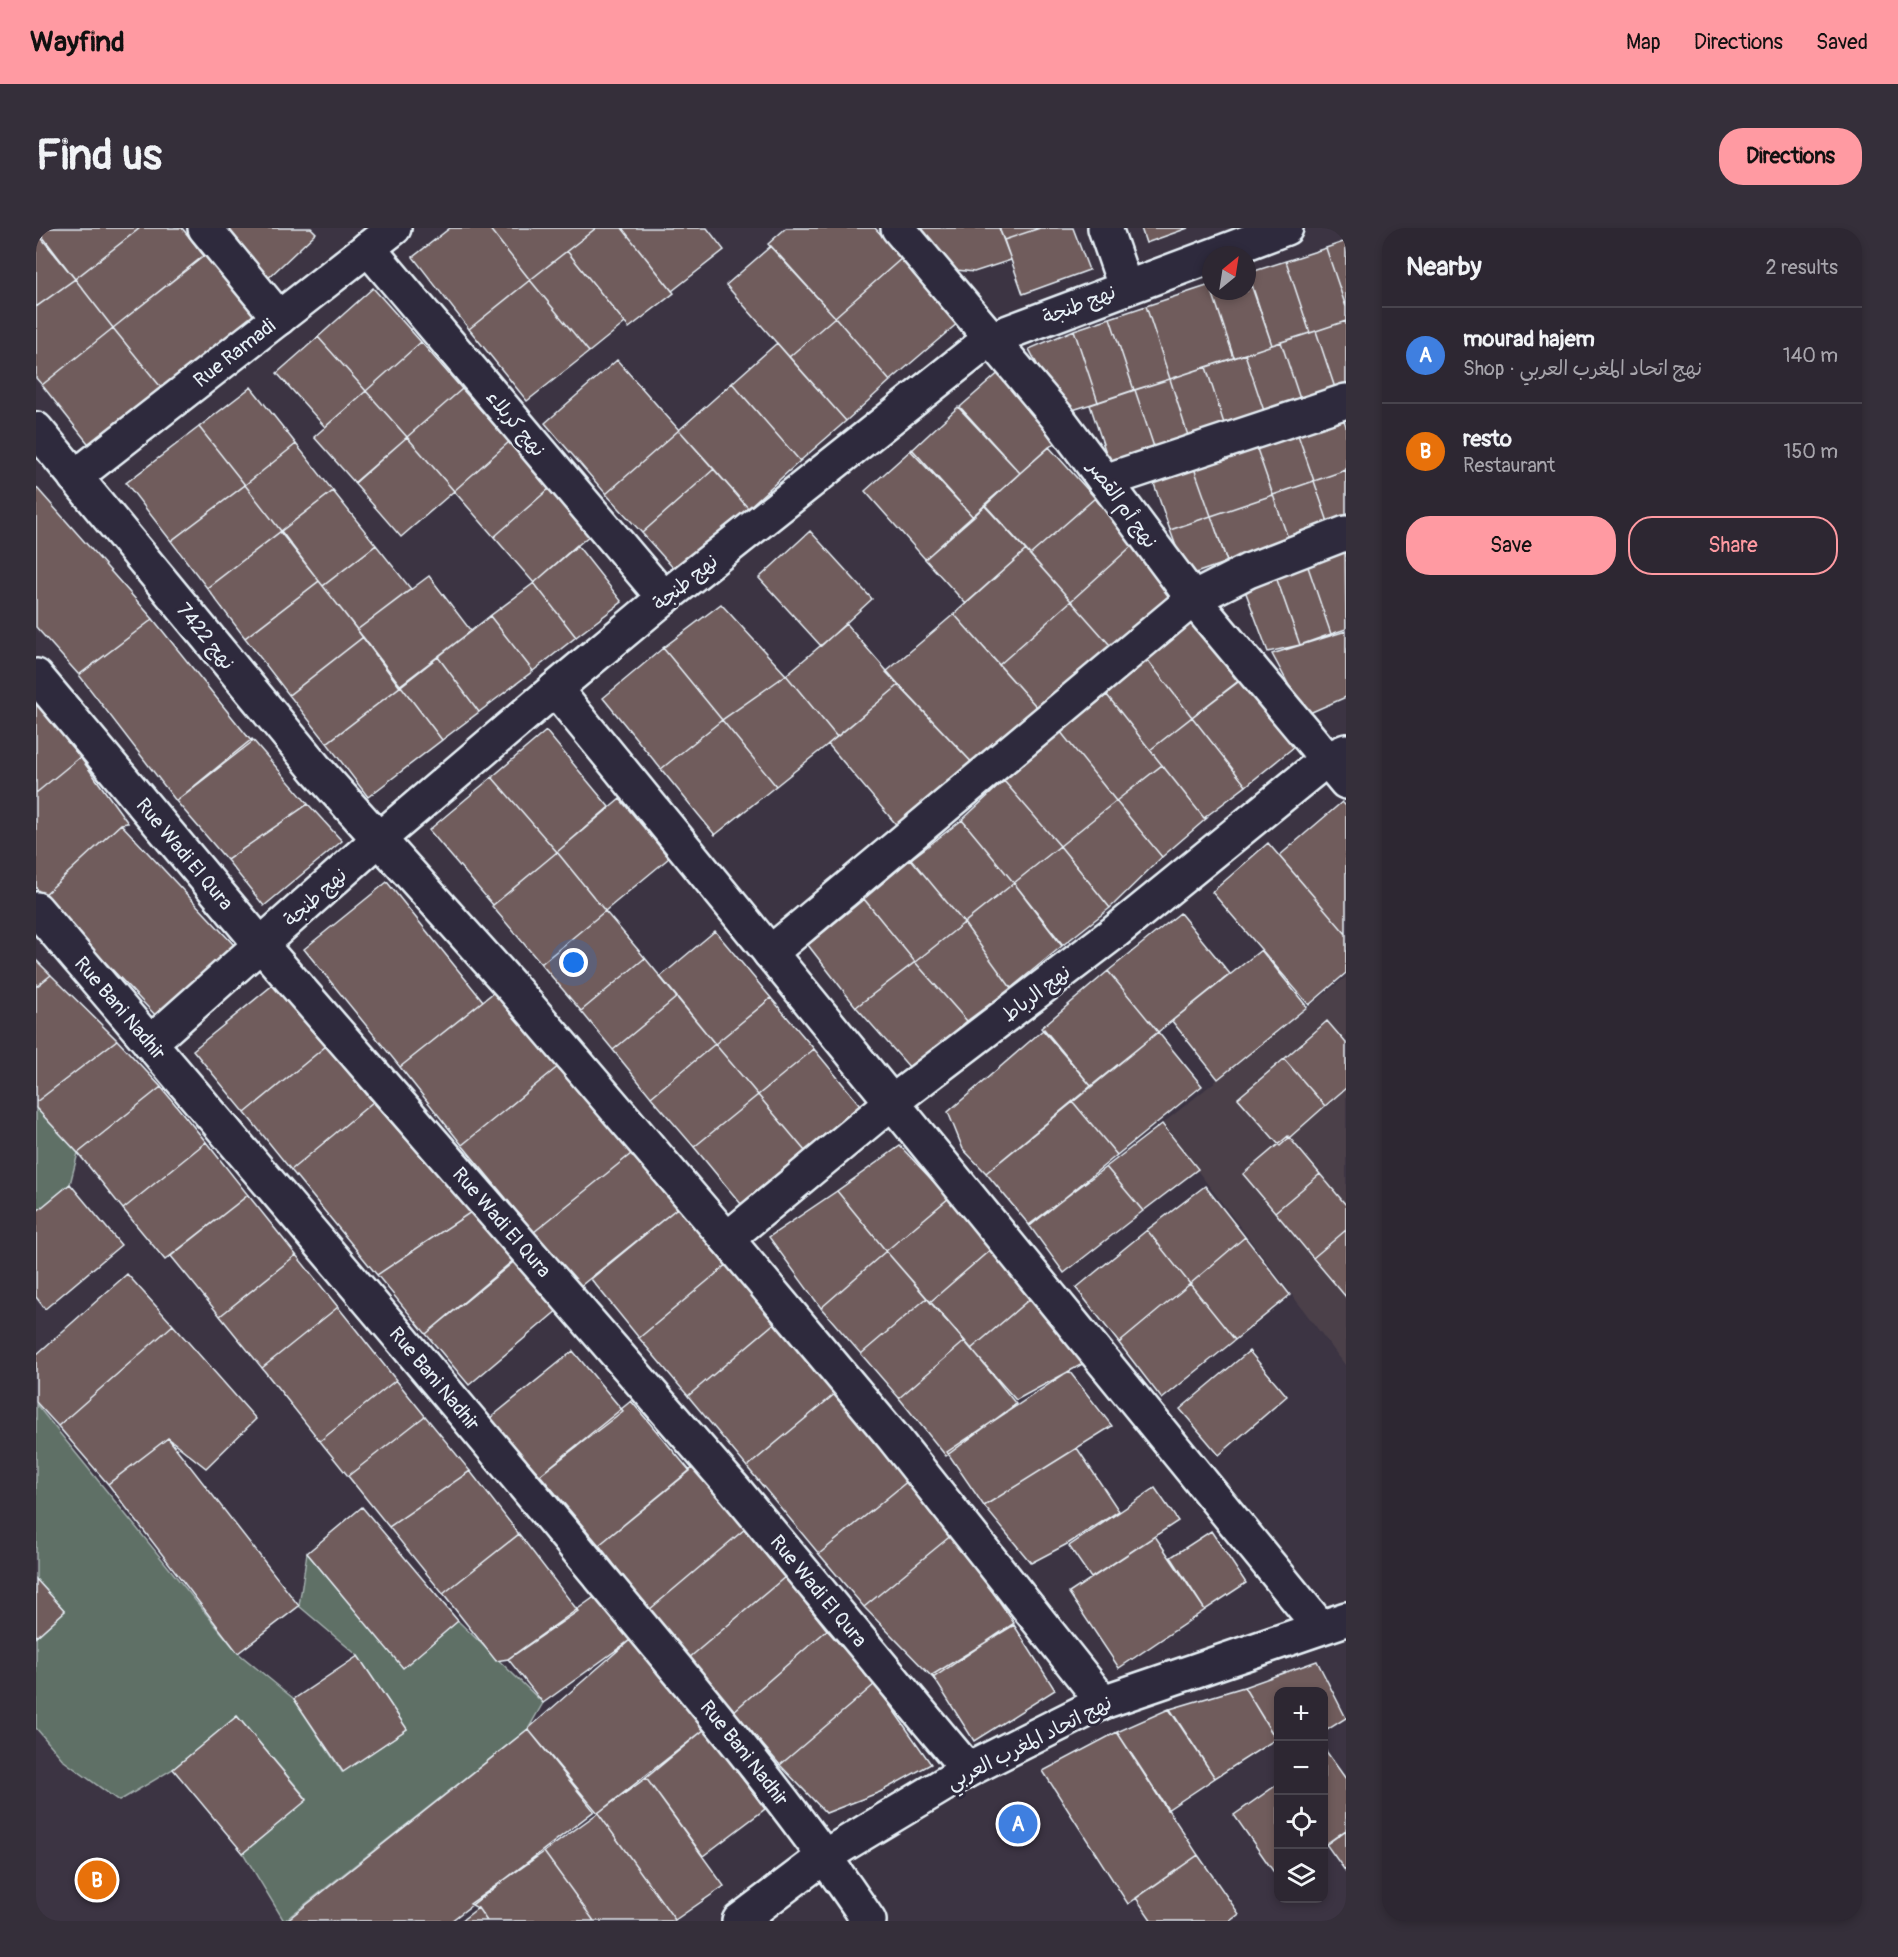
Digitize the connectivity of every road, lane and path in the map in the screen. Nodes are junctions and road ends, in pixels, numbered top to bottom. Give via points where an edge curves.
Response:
1 (205, 228) edge
2 (394, 228) edge
3 (898, 228) edge
4 (1105, 228) edge
5 (1286, 228) edge
6 (368, 248) junction
7 (1125, 286) junction
8 (279, 318) junction
9 (990, 339) junction
10 (1346, 401) edge
11 (36, 429) edge
12 (75, 477) junction
13 (1105, 481) junction
14 (1346, 533) edge
15 (664, 598) junction
16 (1193, 599) junction
17 (36, 676) edge
18 (555, 689) junction
19 (1340, 764) edge
20 (379, 839) junction
21 (36, 909) edge
22 (262, 946) junction
23 (770, 953) junction
24 (150, 1043) junction
25 (892, 1102) junction
26 (727, 1239) junction
27 (1333, 1623) edge
28 (1103, 1702) junction
29 (968, 1770) junction
30 (825, 1856) junction
31 (739, 1921) edge
32 (869, 1921) edge

1 - 8 street
2 - 6 street, Rue Ramadi
3 - 9 street, نهج أم القصر
4 - 7 street
5 - 7 street, نهج طنجة
6 - 8 street, Rue Ramadi
6 - 15 street, نهج كربلاء
7 - 9 street, نهج طنجة
8 - 12 street, Rue Ramadi
9 - 13 street, نهج أم القصر via 1058,418
9 - 15 street, نهج طنجة
10 - 13 street
11 - 12 street, نهج 7422
12 - 20 street, نهج 7422 via 316,769
13 - 16 street, نهج أم القصر
14 - 16 street via 1248,571
15 - 18 street, نهج طنجة
16 - 19 street, نهج أم القصر
16 - 23 street
17 - 22 street, Rue Wadi El Qura
18 - 20 street, نهج طنجة
18 - 23 street
19 - 25 street, نهج الرباط
20 - 22 street, نهج طنجة
20 - 26 street, نهج 7422 via 513,987
21 - 24 street, Rue Bani Nadhir
22 - 24 street, نهج طنجة
22 - 29 street, Rue Wadi El Qura via 735,1490
23 - 25 street
24 - 30 street, Rue Bani Nadhir via 459,1406
25 - 26 street, نهج الرباط
25 - 27 street
26 - 28 street, نهج 7422 via 893,1437
27 - 28 street, نهج اتحاد المغرب العربي
28 - 29 street, نهج اتحاد المغرب العربي
29 - 30 street, نهج اتحاد المغرب العربي
30 - 31 street, نهج اتحاد المغرب العربي
30 - 32 street, Rue Bani Nadhir

